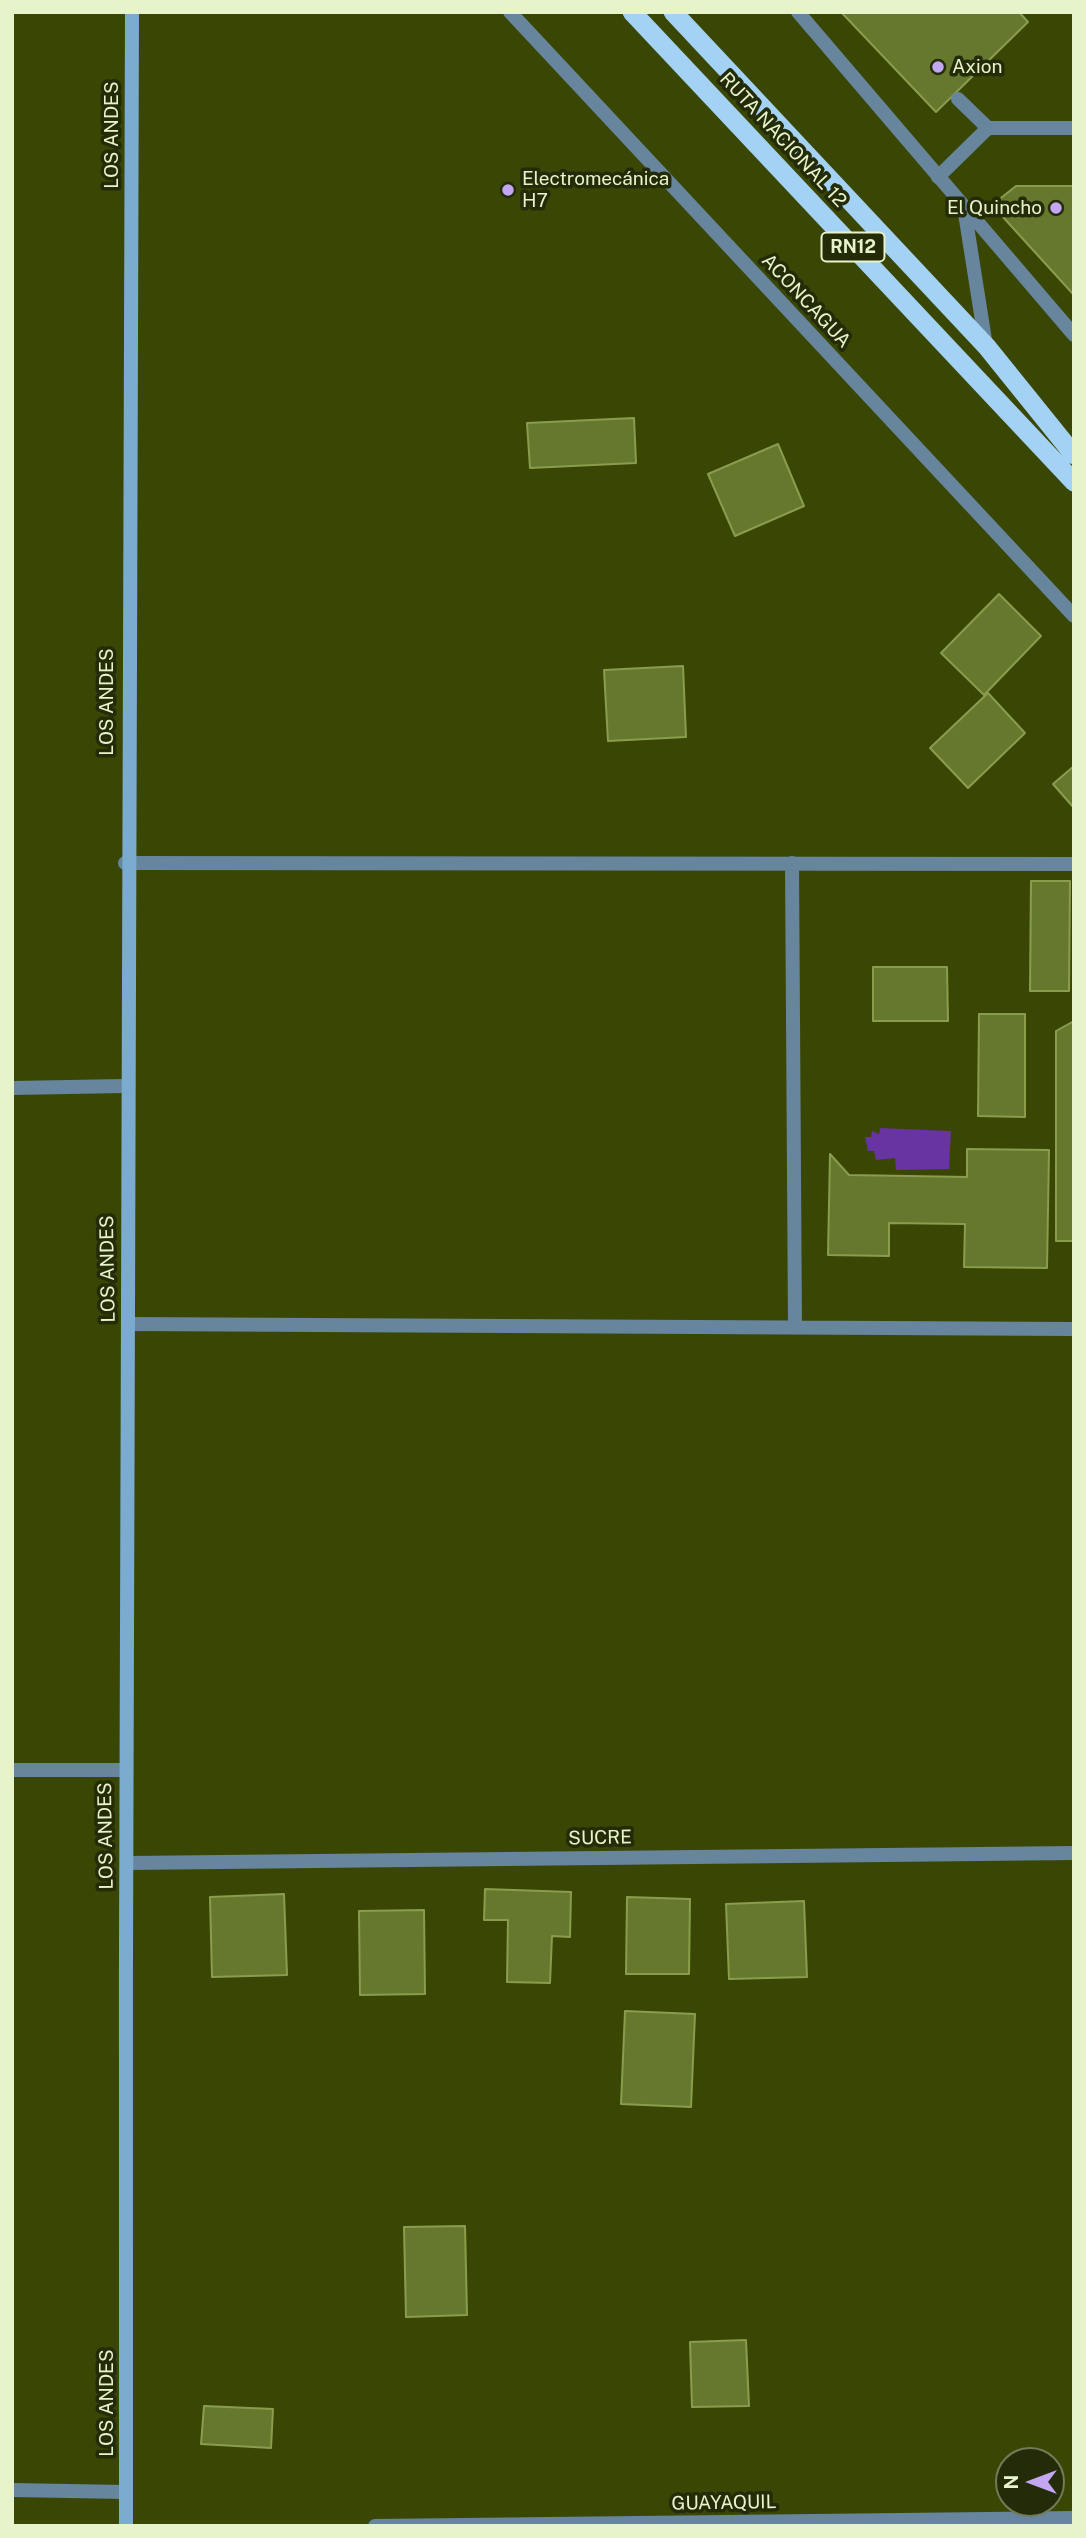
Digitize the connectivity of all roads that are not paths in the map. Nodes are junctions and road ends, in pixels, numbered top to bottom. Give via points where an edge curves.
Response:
1 (132, 12) edge
2 (510, 12) edge
3 (632, 12) edge
4 (673, 12) edge
5 (798, 12) edge
6 (958, 99) dead end
7 (988, 128) junction
8 (1074, 128) edge
9 (938, 177) junction
10 (964, 207) junction
11 (1074, 335) edge
12 (986, 347) junction
13 (1074, 455) edge
14 (1074, 482) edge
15 (1074, 616) edge
16 (125, 863) junction
17 (792, 863) junction
18 (1074, 864) edge
19 (125, 1086) junction
20 (12, 1088) edge
21 (128, 1324) junction
22 (795, 1327) junction
23 (1074, 1329) edge
24 (12, 1770) edge
25 (125, 1770) junction
26 (1074, 1853) edge
27 (127, 1863) junction
28 (12, 2490) edge
29 (126, 2492) junction
30 (1074, 2518) edge
31 (126, 2526) edge
32 (375, 2526) edge

1 - 16 main road, LOS ANDES
2 - 15 street, ACONCAGUA
3 - 14 highway, RUTA NACIONAL 12 / RN12
4 - 12 highway, RUTA NACIONAL 12 / RN12
5 - 9 street
6 - 7 street
7 - 8 street
7 - 9 street
9 - 10 street
10 - 11 street
10 - 12 street
12 - 13 highway, RUTA NACIONAL 12 / RN12
16 - 17 street
16 - 19 main road, LOS ANDES
17 - 18 street
17 - 22 street
19 - 20 street
19 - 21 main road, LOS ANDES
21 - 22 street
21 - 25 main road, LOS ANDES
22 - 23 street
24 - 25 street
25 - 27 main road, LOS ANDES
26 - 27 street, SUCRE
27 - 29 main road, LOS ANDES
28 - 29 street
29 - 31 main road, LOS ANDES
30 - 32 street, GUAYAQUIL

